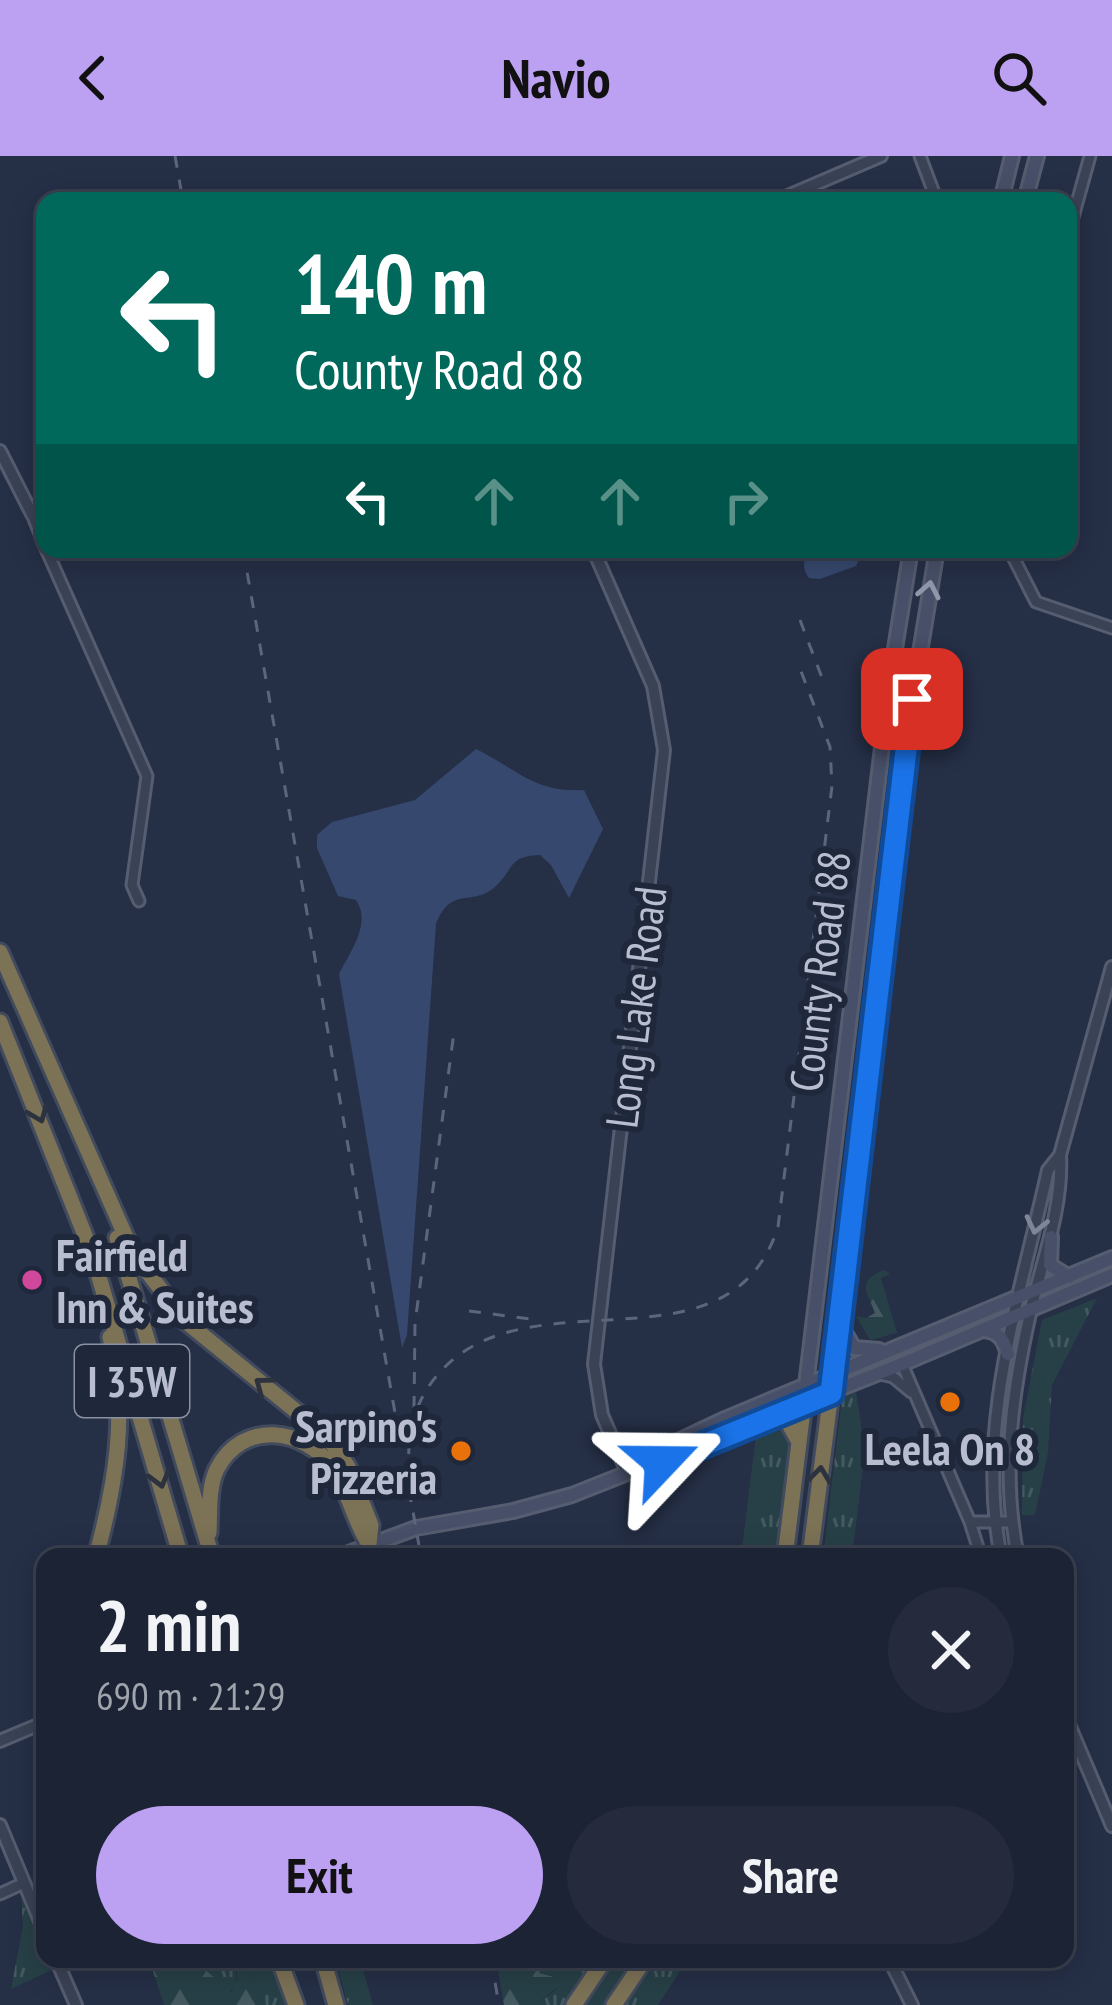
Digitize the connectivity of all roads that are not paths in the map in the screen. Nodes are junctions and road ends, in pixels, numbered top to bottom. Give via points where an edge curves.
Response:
1 (881, 156) edge
2 (920, 156) edge
3 (1012, 156) edge
4 (1037, 156) edge
5 (1090, 156) edge
6 (797, 192) edge
7 (934, 192) edge
8 (1002, 192) edge
9 (1027, 192) edge
10 (1077, 203) edge
11 (0, 451) edge
12 (36, 512) edge
13 (32, 514) junction
14 (36, 523) edge
15 (51, 558) edge
16 (597, 558) edge
17 (910, 558) edge
18 (936, 558) edge
19 (1014, 558) edge
20 (1112, 628) edge
21 (139, 901) dead end
22 (0, 952) edge
23 (1112, 967) edge
24 (0, 1022) edge
25 (1060, 1155) junction
26 (105, 1195) junction
27 (75, 1207) junction
28 (1051, 1237) junction
29 (1112, 1258) edge
30 (1112, 1275) edge
31 (1070, 1277) junction
32 (1036, 1292) junction
33 (1019, 1299) junction
34 (1031, 1309) junction
35 (1016, 1315) junction
36 (839, 1319) junction
37 (978, 1332) junction
38 (892, 1349) junction
39 (1008, 1354) junction
40 (902, 1364) junction
41 (833, 1373) junction
42 (877, 1373) junction
43 (831, 1393) junction
44 (805, 1394) junction
45 (918, 1401) junction
46 (773, 1415) junction
47 (799, 1444) junction
48 (627, 1472) junction
49 (970, 1522) junction
50 (996, 1522) junction
51 (1011, 1522) junction
52 (369, 1544) junction
53 (99, 1548) edge
54 (178, 1548) edge
55 (209, 1548) edge
56 (210, 1548) edge
57 (359, 1548) edge
58 (786, 1548) edge
59 (812, 1548) edge
60 (977, 1548) edge
61 (1000, 1548) edge
62 (1016, 1548) edge
63 (36, 1726) edge
64 (1074, 1735) edge
65 (0, 1741) edge
66 (1111, 1819) edge
67 (0, 1825) edge
68 (24, 1883) junction
69 (0, 1894) edge
70 (36, 1912) edge
71 (60, 1968) edge
72 (283, 1968) edge
73 (292, 1968) edge
74 (326, 1968) edge
75 (599, 1968) edge
76 (639, 1968) edge
77 (894, 1968) edge
78 (76, 2005) edge
79 (299, 2005) edge
80 (336, 2005) edge
81 (574, 2005) edge
82 (614, 2005) edge
83 (912, 2005) edge

1 - 6 street
2 - 7 street
3 - 8 main road
4 - 9 main road
5 - 10 street
11 - 13 street
12 - 13 street
13 - 14 street
15 - 21 street via 147,776 132,885
16 - 48 street, Long Lake Road via 653,686 664,750 594,1364 602,1415
17 - 44 main road, County Road 88
36 -> 18 main road, County Road 88 via 907,732
19 - 20 street via 1036,602
22 - 26 highway, I 35W
23 - 25 street
24 -> 27 highway, I 35W
25 - 28 street
25 -> 33 street via 1048,1170
52 -> 26 highway via 371,1525 339,1451 185,1321 133,1252
26 - 55 highway, I 35W
27 - 53 highway via 120,1398 116,1478
27 -> 54 highway, I 35W
28 - 31 main road via 1050,1265
28 - 32 street
29 - 31 main road
30 - 34 main road
31 - 32 main road
32 - 33 main road
32 - 34 street
33 - 35 street
33 - 38 main road
34 - 35 main road
34 - 51 street via 1012,1402
35 - 37 main road
35 - 39 street
36 - 38 main road via 854,1348
36 - 41 main road, County Road 88
37 - 39 main road via 998,1334
37 - 40 main road
38 - 41 main road
39 - 50 street via 992,1443
40 - 42 main road
40 - 45 street
41 - 43 main road, County Road 88
41 - 44 main road
42 - 43 main road
42 - 45 street
43 - 44 main road
59 -> 43 highway
44 - 46 main road
44 - 47 highway
44 - 48 main road via 647,1456
45 - 49 street
46 - 47 highway via 788,1420
46 - 48 main road
47 - 58 highway
48 - 52 main road via 535,1506
49 - 50 street
49 - 60 street
50 - 51 street
50 - 61 street
51 - 62 street
52 - 56 highway via 332,1466 310,1445 279,1433 248,1439 221,1462 212,1481
52 - 57 main road
63 - 65 street
64 - 66 street
67 - 68 street
68 - 69 street
68 - 70 street
71 - 78 street
72 - 79 highway
73 - 79 highway
74 - 80 highway
75 - 81 highway
76 - 82 highway
77 - 83 street

